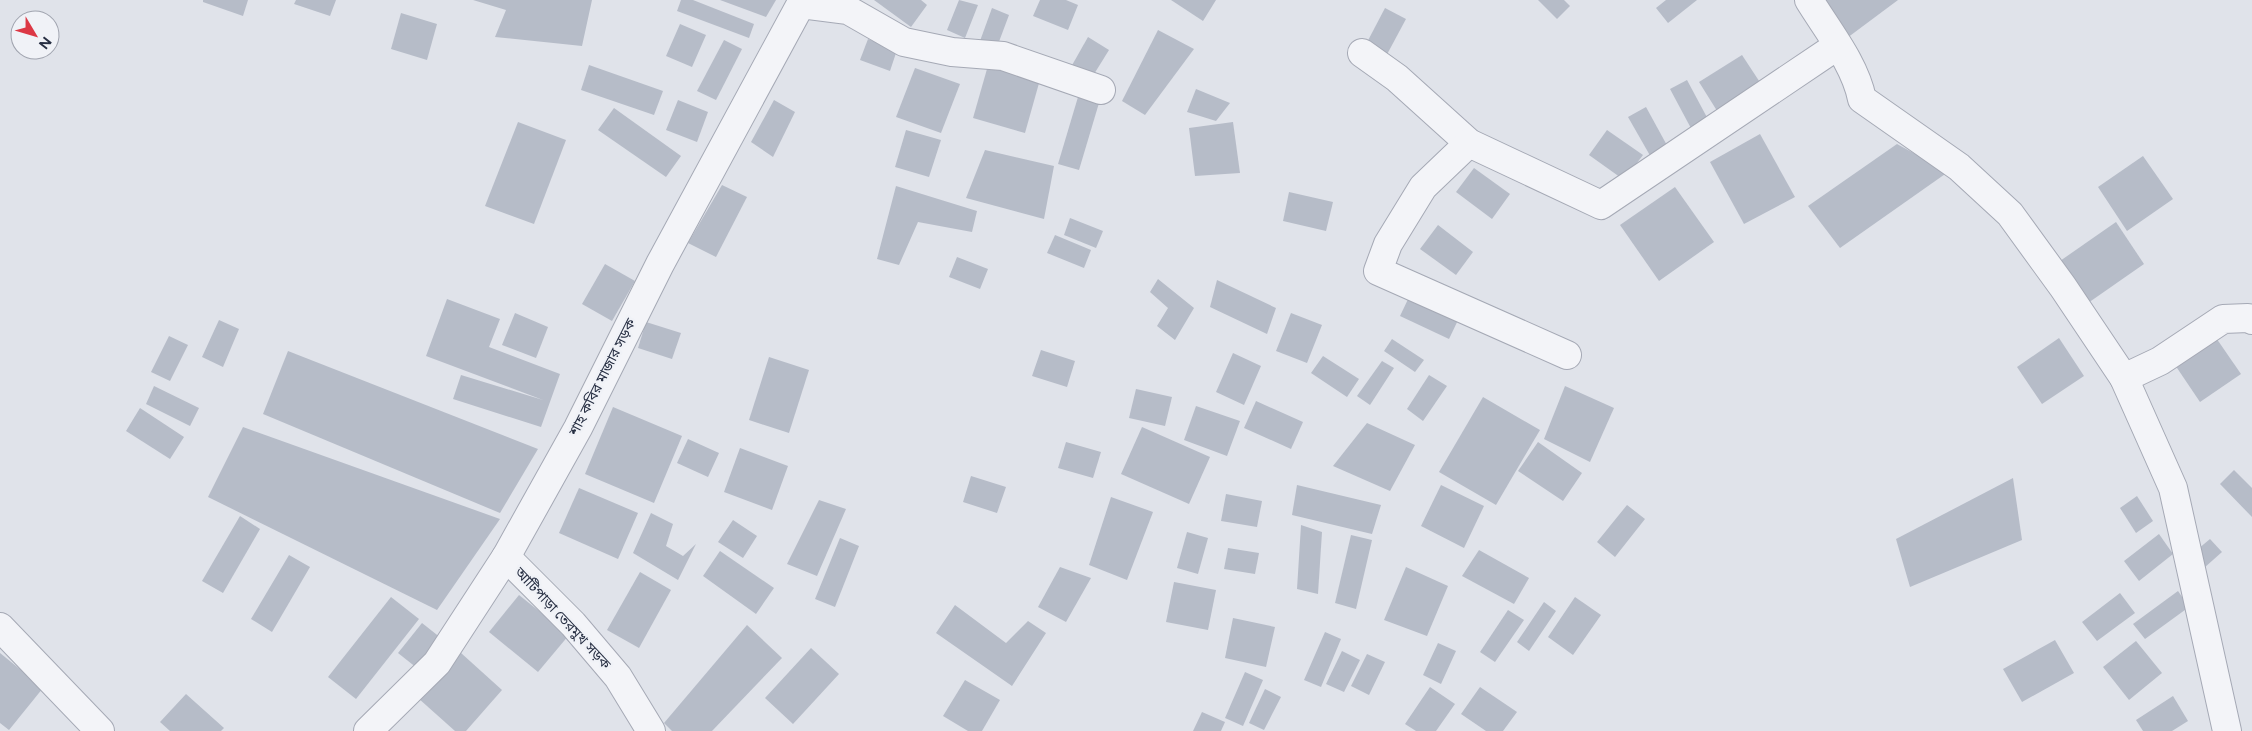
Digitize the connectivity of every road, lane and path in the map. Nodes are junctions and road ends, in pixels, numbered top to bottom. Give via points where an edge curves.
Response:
1 (1809, 0) edge
2 (802, 2) edge
3 (1838, 46) junction
4 (1362, 53) dead end
5 (1100, 90) dead end
6 (1469, 143) junction
7 (2252, 320) edge
8 (1567, 355) dead end
9 (2124, 378) junction
10 (506, 557) junction
11 (0, 627) edge
12 (100, 731) edge
13 (368, 731) edge
14 (651, 731) edge
15 (2227, 731) edge

1 - 3 street
2 - 5 street via 848,10 904,42 952,52 1003,56
2 - 10 street, শাহ কবির মাজার সড়ক via 660,264 578,428
3 - 6 street via 1601,204
3 - 9 street via 1858,81 1862,99 1959,167 2010,214
4 - 6 street via 1397,78
6 - 8 street via 1423,187 1388,244 1378,271
7 - 9 street via 2223,319 2160,361
9 - 15 street via 2173,488
10 - 13 street, শাহ কবির মাজার সড়ক via 437,664
10 - 14 street, আটিপাড়া তেরমুখ সড়ক via 573,624 618,677
11 - 12 street

